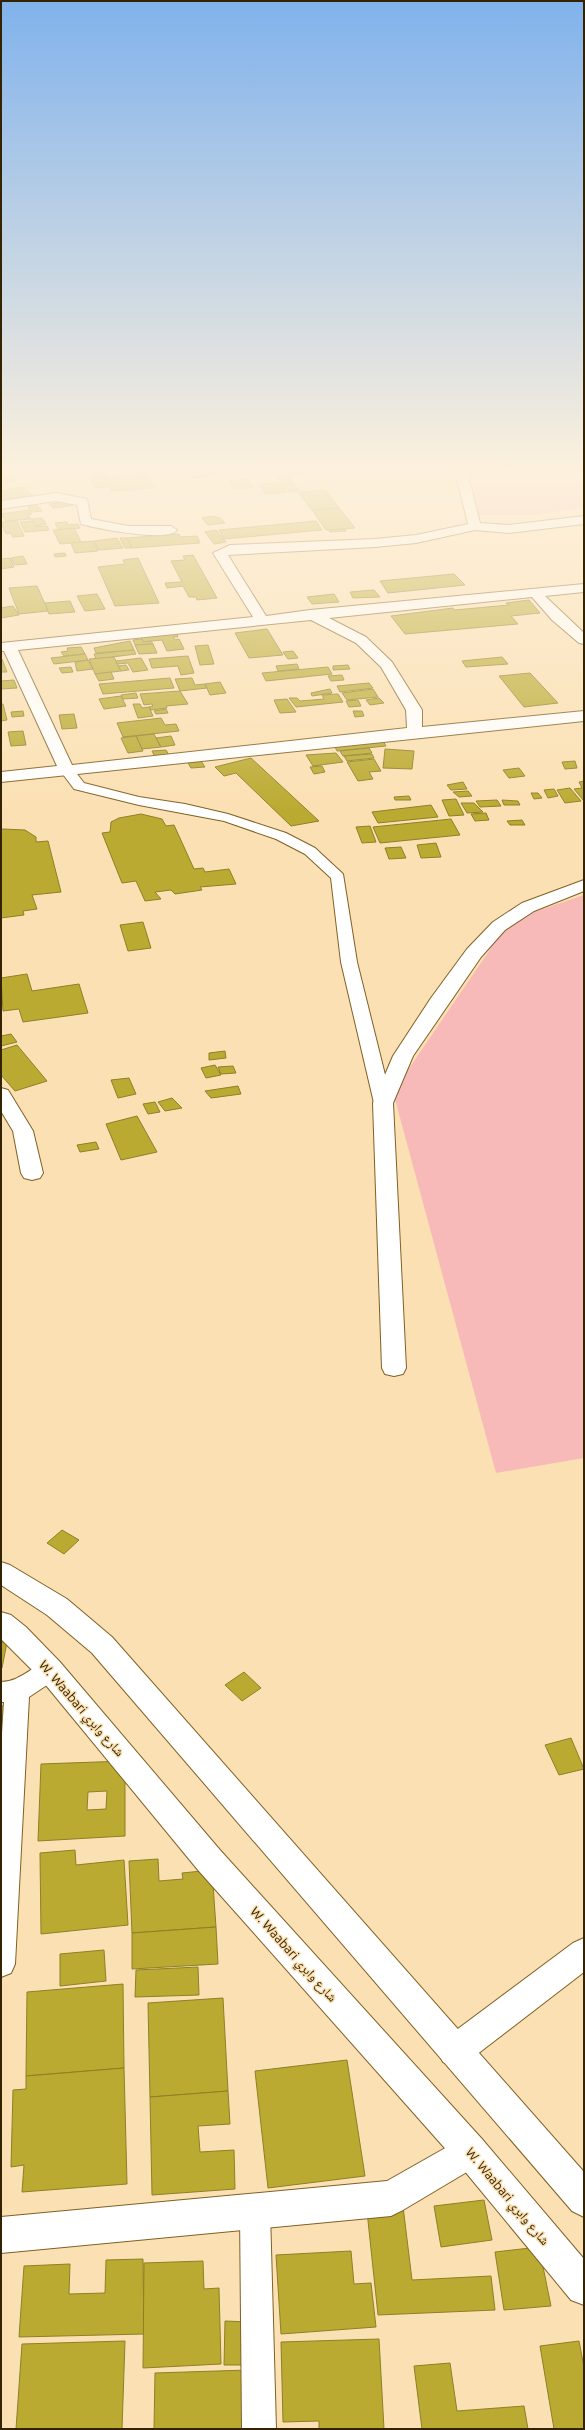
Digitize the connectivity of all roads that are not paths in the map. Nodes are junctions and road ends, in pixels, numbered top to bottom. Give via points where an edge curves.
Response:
1 (239, 584) edge
2 (584, 588) edge
3 (535, 594) junction
4 (310, 614) junction
5 (260, 619) junction
6 (584, 640) edge
7 (5, 646) edge
8 (584, 716) edge
9 (415, 732) junction
10 (66, 769) junction
11 (1, 777) edge
12 (584, 885) edge
13 (1, 1094) edge
14 (383, 1102) junction
15 (32, 1173) dead end
16 (394, 1368) dead end
17 (1, 1572) edge
18 (1, 1623) edge
19 (50, 1670) junction
20 (9, 1692) edge
21 (584, 1953) edge
22 (1, 1964) edge
23 (455, 2051) junction
24 (470, 2151) junction
25 (584, 2199) edge
26 (255, 2211) junction
27 (1, 2235) edge
28 (584, 2287) edge
29 (259, 2429) edge

1 - 5 street
2 - 3 street
3 - 4 street
3 - 6 street
4 - 5 street
4 - 9 street via 361,640 387,665 414,710
5 - 7 street
7 - 10 street
8 - 9 street
9 - 10 street
10 - 11 street
10 - 14 lane via 79,786 139,801 228,818 281,836 310,851 338,876 349,962
12 - 14 street via 528,907 499,926 474,953 440,998 403,1056
13 - 15 street via 23,1131
14 - 16 street
17 - 23 street via 57,1608 102,1645
18 - 19 street, W. Waabari شارع وابري
19 - 20 lane
19 - 24 street, W. Waabari شارع وابري via 209,1860
20 - 22 lane
21 - 23 street
23 - 25 street
24 - 26 street via 391,2198
24 - 28 street, W. Waabari شارع وابري
26 - 27 street
26 - 29 lane

